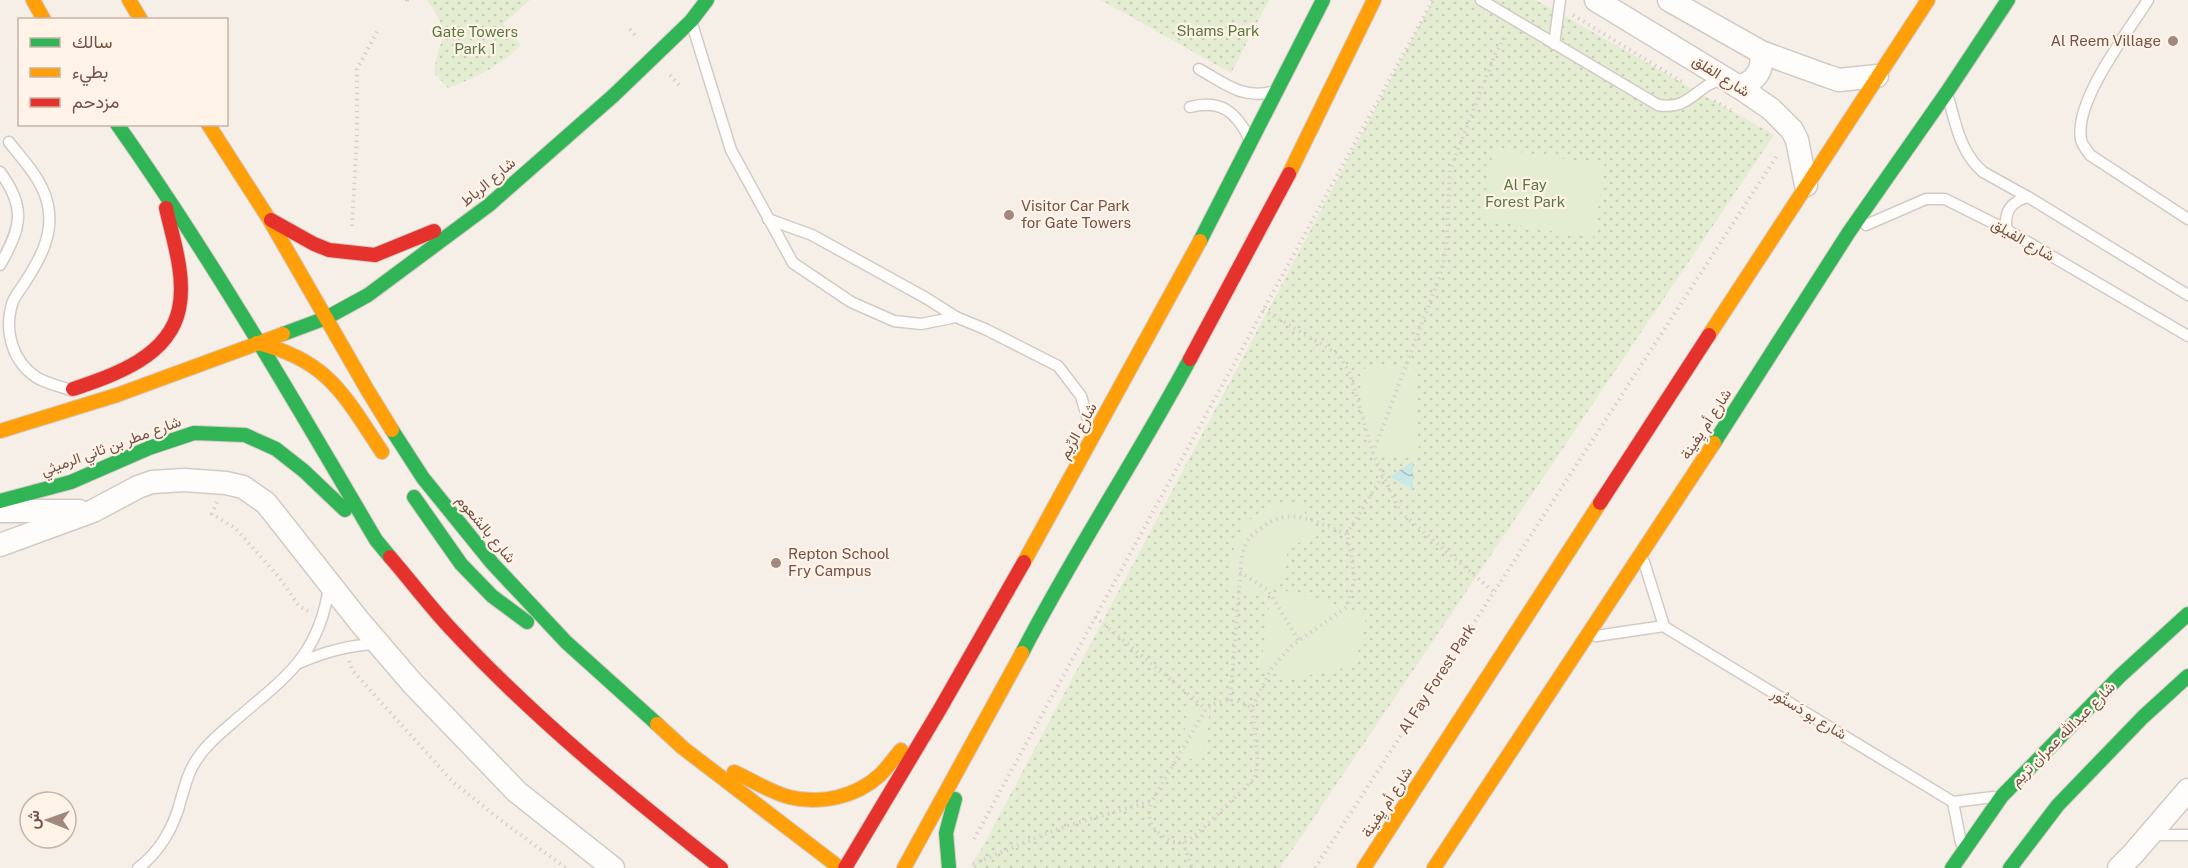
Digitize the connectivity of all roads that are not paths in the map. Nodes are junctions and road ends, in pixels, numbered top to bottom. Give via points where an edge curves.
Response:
1 (33, 0) edge
2 (129, 0) edge
3 (707, 0) edge
4 (1323, 0) edge
5 (1374, 0) edge
6 (1481, 0) edge
7 (1596, 0) edge
8 (1669, 0) edge
9 (1928, 0) edge
10 (2008, 0) edge
11 (2148, 0) edge
12 (1560, 3) edge
13 (43, 18) edge
14 (140, 18) edge
15 (691, 21) junction
16 (1554, 44) junction
17 (1761, 52) junction
18 (1199, 69) dead end
19 (1877, 76) junction
20 (1732, 83) junction
21 (1280, 89) junction
22 (1947, 92) junction
23 (1190, 107) dead end
24 (118, 126) edge
25 (209, 126) edge
26 (9, 142) dead end
27 (1249, 149) junction
28 (0, 172) edge
29 (1806, 185) junction
30 (163, 189) junction
31 (2028, 197) junction
32 (489, 205) junction
33 (269, 219) junction
34 (768, 219) junction
35 (2188, 219) edge
36 (2007, 230) junction
37 (1849, 232) junction
38 (0, 266) edge
39 (2188, 295) edge
40 (956, 317) junction
41 (326, 318) junction
42 (2188, 336) edge
43 (257, 343) junction
44 (70, 390) junction
45 (50, 398) dead end
46 (20, 410) dead end
47 (0, 418) edge
48 (0, 431) edge
49 (1091, 440) junction
50 (388, 460) dead end
51 (408, 489) dead end
52 (0, 501) edge
53 (0, 511) edge
54 (93, 511) junction
55 (376, 540) junction
56 (0, 544) edge
57 (1642, 554) junction
58 (329, 583) junction
59 (2188, 614) edge
60 (1664, 626) junction
61 (1586, 638) junction
62 (566, 642) junction
63 (379, 644) junction
64 (299, 664) junction
65 (2188, 676) edge
66 (947, 698) junction
67 (987, 719) junction
68 (682, 748) junction
69 (2188, 790) edge
70 (2002, 796) junction
71 (1953, 802) junction
72 (638, 803) junction
73 (2188, 835) edge
74 (2149, 836) junction
75 (1963, 850) junction
76 (689, 860) dead end
77 (138, 868) edge
78 (613, 868) edge
79 (721, 868) edge
80 (840, 868) edge
81 (845, 868) edge
82 (904, 868) edge
83 (949, 868) edge
84 (1364, 868) edge
85 (1434, 868) edge
86 (1952, 868) edge
87 (2010, 868) edge
88 (2119, 868) edge

1 - 13 main road
2 - 14 main road
3 - 15 main road, شارع الرباط
4 - 21 main road, شارع الرِّيم
5 - 67 main road via 1274,203 1167,402 1049,600
6 - 16 lane
7 - 20 street, شارع الفلق
8 - 17 street
9 - 19 main road, شارع أم يِفينة
10 - 22 main road, شارع أم يِفينة
11 - 35 lane via 2093,88 2081,114 2080,141 2090,155
12 - 16 lane
15 - 32 main road, شارع الرباط
15 - 34 lane via 731,150
16 - 20 lane via 1658,105 1676,106 1706,85
17 - 19 street via 1839,80
17 - 20 street via 1760,70 1755,78
18 - 21 lane via 1240,93
19 - 29 main road, شارع أم يِفينة
20 - 29 street, شارع الفلق via 1771,109 1792,130
21 - 27 main road, شارع الرِّيم
22 - 31 lane via 1959,139 1977,166
22 - 37 main road, شارع أم يِفينة
23 - 27 lane via 1214,105 1234,114 1249,139
24 - 30 main road
25 - 33 main road, شارع بالشعوم
26 - 44 lane via 43,187 49,212 45,246 12,302 10,343 21,363 36,377
27 - 49 main road, شارع الرِّيم
28 - 38 lane via 16,198 18,216 14,241
29 - 84 main road, شارع أم يِفينة
30 - 43 main road
30 - 44 main road via 179,291 179,309 173,324 150,354
31 - 36 lane via 2009,208
31 - 39 lane
32 - 33 main road via 375,255 329,250
32 - 41 main road, شارع الرباط via 368,295
33 - 41 main road, شارع بالشعوم
34 - 40 lane via 812,235
34 - 40 lane via 793,262 851,302 894,321 921,324
36 - 37 lane, شارع الفيلق via 1945,199 1926,199
36 - 42 lane, شارع الفيلق
37 - 57 main road, شارع أم يِفينة
40 - 49 lane via 1058,366 1081,396
41 - 43 main road, شارع الرباط
41 - 62 main road, شارع بالشعوم via 423,478 492,563
43 - 48 main road via 117,395
43 - 50 main road via 289,350 324,372
43 - 55 main road
44 - 45 main road
46 - 47 main road
49 - 66 main road, شارع الرِّيم
51 - 62 main road via 476,580 508,609
52 - 55 main road, شارع مطر بن ثاني الرميثي via 71,482 194,433 245,435 276,448
53 - 54 street
54 - 56 street
54 - 58 street via 152,482 184,480 243,487 266,503
55 - 72 main road via 451,629 502,681
57 - 60 lane
57 - 61 main road, شارع أم يِفينة
58 - 63 street
58 - 64 lane via 322,619
59 - 70 main road, شارع عبدالله عمران تريم via 2120,676
60 - 61 lane
60 - 71 lane, شارع بو دَستُور
61 - 85 main road, شارع أم يِفينة
62 - 68 main road, شارع بالشعوم
63 - 64 lane via 346,647
63 - 78 street via 517,792
64 - 77 lane via 204,749 188,775 167,835
65 - 87 main road via 2058,805
66 - 68 main road via 877,777 854,792 832,799 788,796
66 - 81 main road, شارع الرِّيم
67 - 82 main road
67 - 83 main road via 947,820 945,845
68 - 80 main road, شارع بالشعوم
69 - 74 street
70 - 71 lane
70 - 75 main road, شارع عبدالله عمران تريم
71 - 75 lane
72 - 76 main road
72 - 79 main road
73 - 74 lane
74 - 88 street
75 - 86 main road, شارع عبدالله عمران تريم

